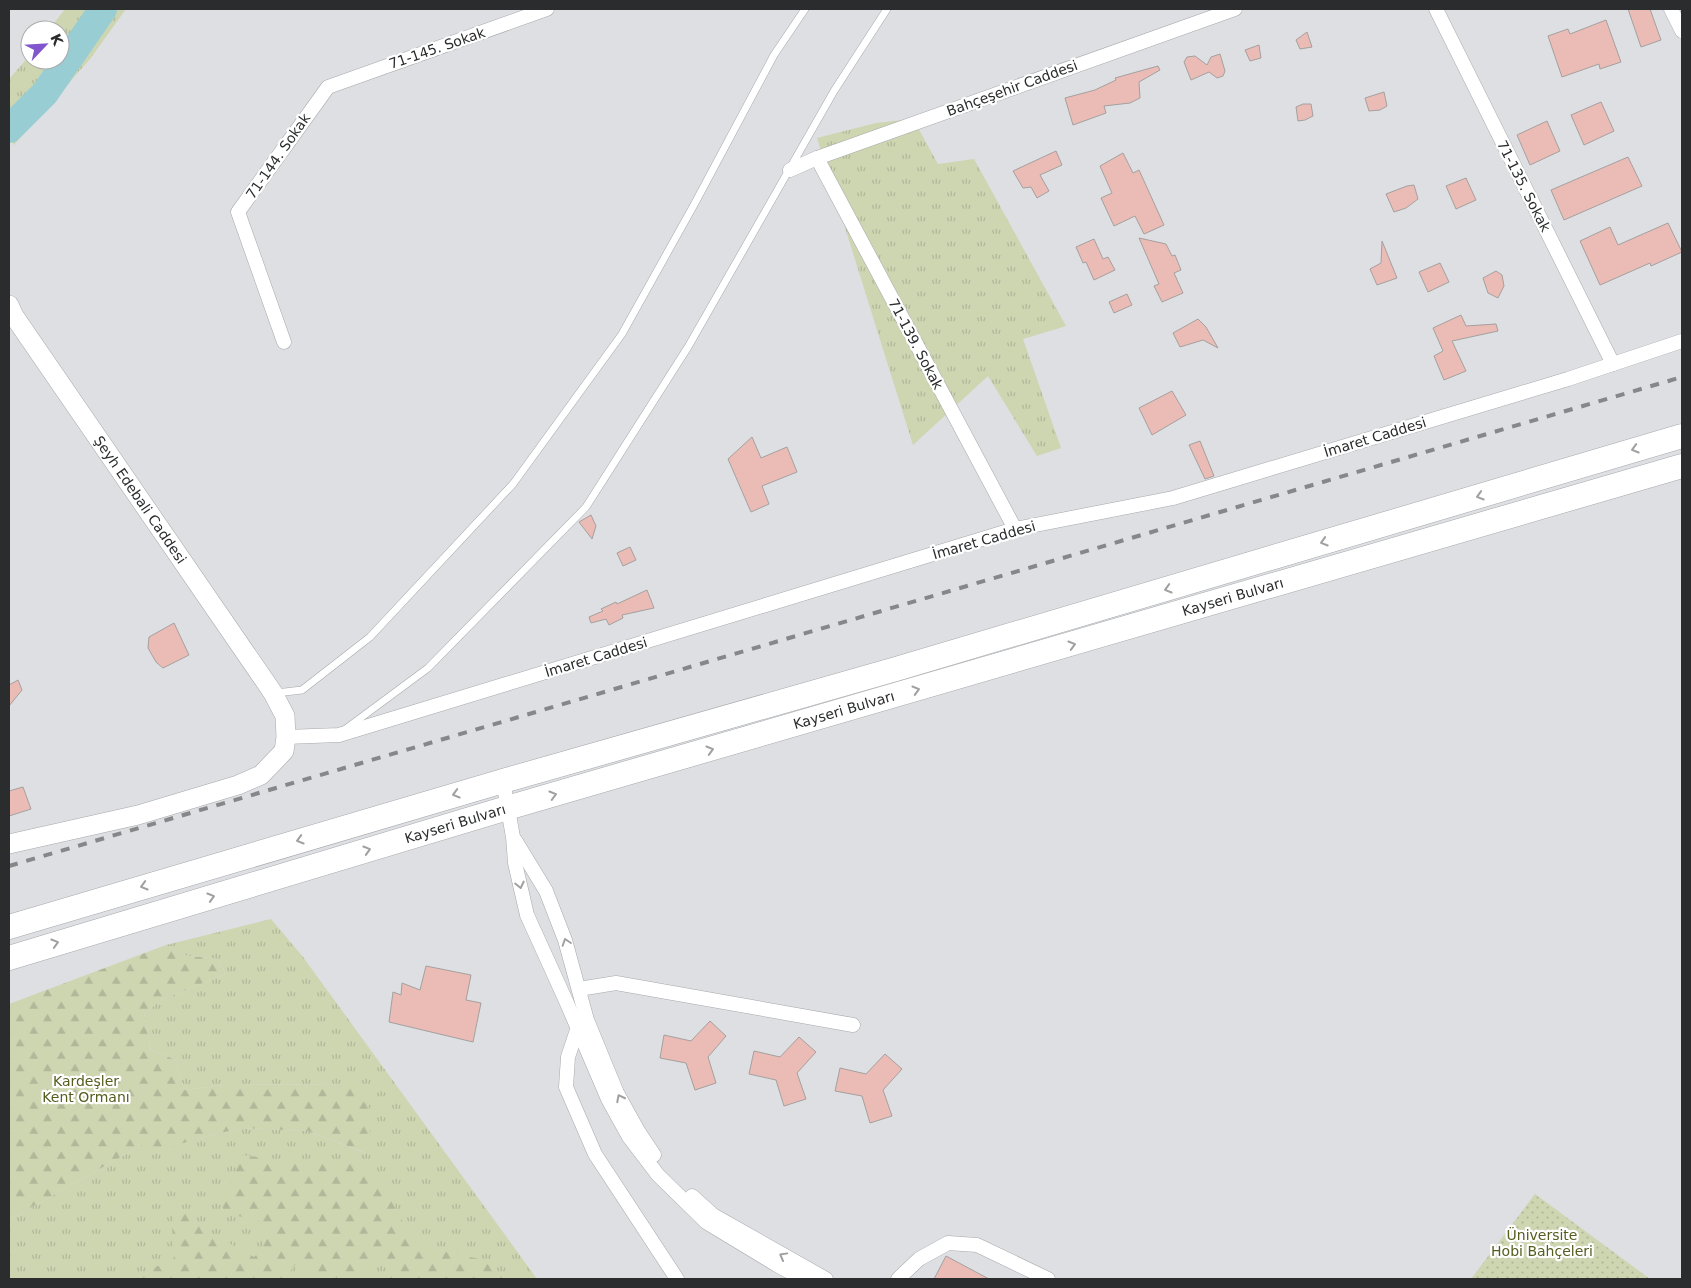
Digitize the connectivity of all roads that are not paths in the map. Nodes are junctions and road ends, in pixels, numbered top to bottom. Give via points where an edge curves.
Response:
1 (547, 9) edge
2 (805, 9) edge
3 (887, 9) edge
4 (1235, 9) edge
5 (1436, 9) edge
6 (1671, 9) edge
7 (1682, 31) edge
8 (328, 86) joint
9 (817, 158) junction
10 (790, 170) junction
11 (9, 305) edge
12 (1682, 341) edge
13 (284, 342) dead end
14 (1613, 364) junction
15 (1682, 436) edge
16 (1682, 466) edge
17 (1015, 529) junction
18 (273, 694) junction
19 (339, 735) junction
20 (286, 737) junction
21 (503, 781) junction
22 (507, 808) junction
23 (513, 837) junction
24 (9, 844) edge
25 (9, 927) edge
26 (9, 958) edge
27 (579, 989) junction
28 (853, 1025) dead end
29 (578, 1027) junction
30 (677, 1279) edge
31 (802, 1279) edge
32 (826, 1279) edge
33 (898, 1279) edge
34 (1048, 1279) edge

1 - 8 street, 71-145. Sokak
2 - 18 lane via 774,55 622,334 513,484 370,637 302,690
3 - 10 lane via 834,91
4 - 9 street, Bahçeşehir Caddesi
5 - 14 street, 71-135. Sokak
6 - 7 street
8 - 13 street, 71-144. Sokak via 238,212
9 - 10 street, Bahçeşehir Caddesi
9 - 17 street, 71-139. Sokak
10 - 19 lane via 688,348 586,507 428,668
11 - 18 street, Şeyh Edebali Caddesi
12 - 14 street, İmaret Caddesi
14 - 17 street, İmaret Caddesi via 1173,498
15 -> 21 highway, Kayseri Bulvarı via 896,669
22 -> 16 highway, Kayseri Bulvarı
17 - 19 street, İmaret Caddesi
18 - 20 street, Şeyh Edebali Caddesi via 285,716
19 - 20 street, İmaret Caddesi
20 - 24 street via 284,751 261,775 238,785 138,815
21 - 22 street
21 -> 25 highway, Kayseri Bulvarı
22 - 23 street
26 -> 22 highway, Kayseri Bulvarı
27 -> 23 street via 566,940 546,891
23 -> 29 street via 526,914
27 - 28 street via 616,983
32 -> 27 street via 713,1215 664,1171 617,1093 587,1020
29 - 30 street via 568,1057 566,1087 595,1154
29 - 31 street via 608,1099 629,1137 658,1175 706,1222
33 - 34 street via 919,1259 948,1243 977,1245

